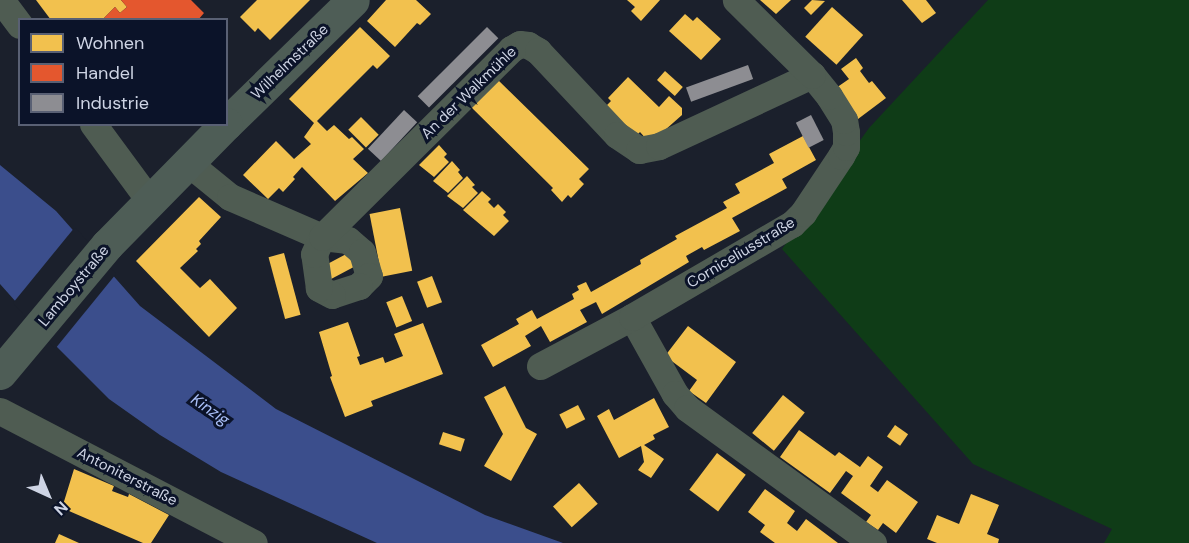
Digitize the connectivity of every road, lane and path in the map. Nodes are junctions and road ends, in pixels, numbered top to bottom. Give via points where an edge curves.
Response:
1 (1, 0) edge
2 (353, 0) edge
3 (736, 0) edge
4 (18, 22) edge
5 (812, 75) junction
6 (228, 122) edge
7 (94, 126) edge
8 (224, 126) edge
9 (187, 162) junction
10 (149, 200) junction
11 (632, 317) junction
12 (9, 362) edge
13 (540, 366) dead end
14 (0, 411) edge
15 (255, 543) edge
16 (873, 543) edge

1 - 4 street
2 - 6 main road, Wilhelmstraße
3 - 5 street, Corniceliusstraße
5 - 9 street, An der Walkmühle via 659,146 639,150 617,135 538,51 520,44 322,237 230,197
5 - 11 street, Corniceliusstraße via 844,120 846,147 803,213 778,233
7 - 10 street
8 - 9 main road, Wilhelmstraße
9 - 10 main road, Wilhelmstraße
10 - 12 main road, Lamboystraße
11 - 13 street, Corniceliusstraße
11 - 16 street via 675,394 687,408
14 - 15 street, Antoniterstraße

